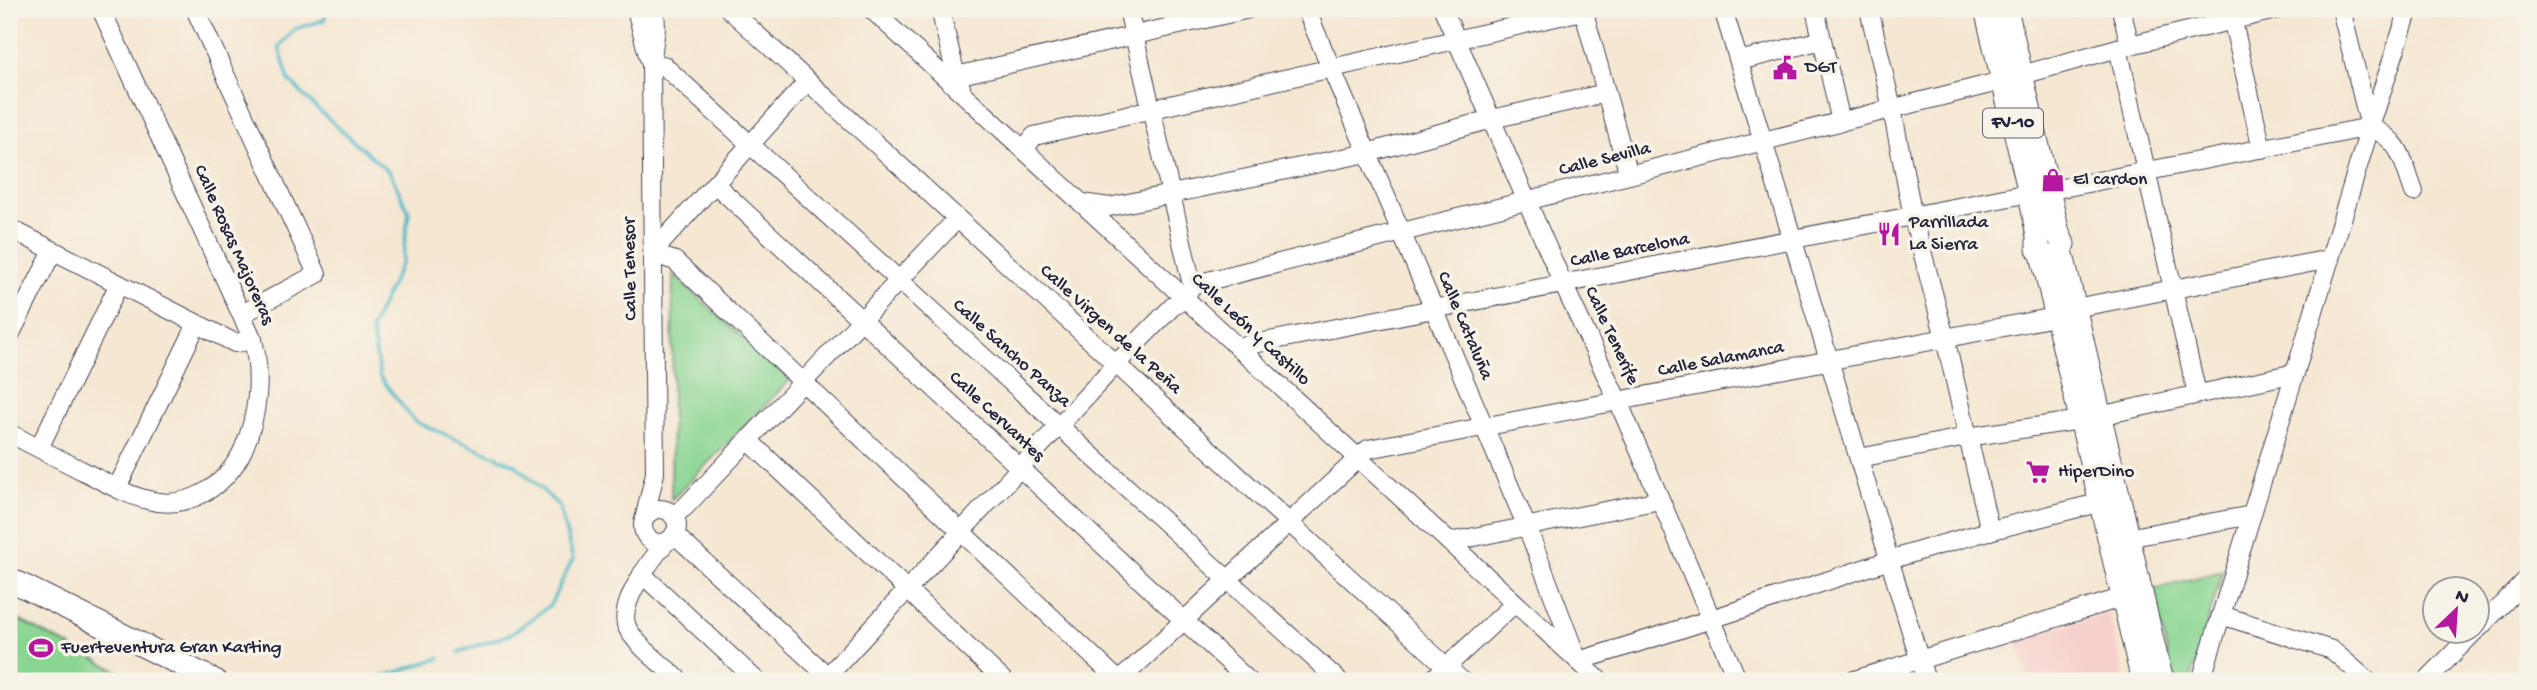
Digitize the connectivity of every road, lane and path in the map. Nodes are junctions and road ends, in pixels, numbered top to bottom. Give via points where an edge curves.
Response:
1 (101, 9) edge
2 (195, 9) edge
3 (636, 9) edge
4 (657, 9) edge
5 (729, 9) edge
6 (871, 9) edge
7 (940, 9) edge
8 (1128, 9) edge
9 (1249, 9) edge
10 (1306, 9) edge
11 (1443, 9) edge
12 (1586, 9) edge
13 (1723, 9) edge
14 (1815, 9) edge
15 (1869, 9) edge
16 (1986, 9) edge
17 (2006, 9) edge
18 (2121, 9) edge
19 (2279, 9) edge
20 (2341, 9) edge
21 (2409, 9) edge
22 (2231, 15) edge
23 (1134, 35) junction
24 (1457, 39) junction
25 (1822, 40) junction
26 (2124, 46) junction
27 (1739, 61) junction
28 (651, 65) junction
29 (1332, 68) junction
30 (956, 76) junction
31 (2012, 76) junction
32 (807, 82) junction
33 (1606, 93) junction
34 (966, 96) junction
35 (1151, 109) junction
36 (1892, 109) junction
37 (1492, 119) junction
38 (1841, 122) junction
39 (2370, 127) junction
40 (1764, 141) junction
41 (750, 145) junction
42 (2262, 149) junction
43 (1024, 150) junction
44 (1367, 153) junction
45 (2146, 171) junction
46 (1629, 175) junction
47 (715, 184) junction
48 (2038, 192) junction
49 (2414, 192) dead end
50 (1171, 193) junction
51 (1528, 200) junction
52 (1082, 203) junction
53 (1913, 217) junction
54 (957, 219) junction
55 (9, 228) edge
56 (1401, 232) junction
57 (1794, 241) junction
58 (52, 251) junction
59 (652, 253) junction
60 (2330, 259) junction
61 (899, 280) junction
62 (120, 284) junction
63 (1564, 286) junction
64 (2173, 289) junction
65 (1189, 292) junction
66 (1435, 311) junction
67 (2065, 313) junction
68 (242, 314) junction
69 (861, 320) junction
70 (197, 324) junction
71 (9, 337) edge
72 (1945, 338) junction
73 (253, 340) junction
74 (1238, 348) junction
75 (1829, 360) junction
76 (1116, 364) junction
77 (2295, 373) junction
78 (802, 382) junction
79 (2197, 394) junction
80 (1618, 401) junction
81 (2090, 418) junction
82 (1059, 426) junction
83 (1484, 426) junction
84 (9, 433) edge
85 (1967, 437) junction
86 (748, 440) junction
87 (39, 448) junction
88 (1357, 457) junction
89 (1859, 458) junction
90 (1020, 468) junction
91 (655, 473) junction
92 (117, 488) junction
93 (1660, 500) junction
94 (2102, 502) junction
95 (671, 514) junction
96 (2252, 514) junction
97 (1288, 522) junction
98 (644, 525) junction
99 (1527, 527) junction
100 (1990, 531) junction
101 (962, 532) junction
102 (671, 538) junction
103 (2127, 538) junction
104 (1449, 542) junction
105 (1889, 561) junction
106 (642, 573) junction
107 (2528, 578) edge
108 (9, 579) edge
109 (1227, 579) junction
110 (908, 590) junction
111 (2124, 597) junction
112 (1515, 603) junction
113 (2221, 615) junction
114 (2492, 615) edge
115 (1184, 621) junction
116 (1711, 621) junction
117 (2463, 644) edge
118 (1919, 660) junction
119 (1578, 661) junction
120 (1446, 667) junction
121 (1871, 678) edge
122 (828, 680) edge
123 (215, 681) edge
124 (680, 681) edge
125 (757, 681) edge
126 (1004, 681) edge
127 (1119, 681) edge
128 (1249, 681) edge
129 (1339, 681) edge
130 (1431, 681) edge
131 (1462, 681) edge
132 (1600, 681) edge
133 (1738, 681) edge
134 (1852, 681) edge
135 (1926, 681) edge
136 (2143, 681) edge
137 (2163, 681) edge
138 (2201, 681) edge
139 (2368, 681) edge
140 (2426, 681) edge

1 - 68 street, Calle Rosas Majoreras
2 - 68 street via 317,274
3 - 28 street, Calle Tenesor
4 - 28 street, Calle Tenesor
5 - 32 street, Calle Virgen de la Peña
6 - 34 street, Calle León y Castillo
7 - 30 street
8 - 23 street
9 - 23 street
10 - 29 street, Calle Cataluña
11 - 24 street, Calle Tenerife
12 - 24 street
12 - 33 street
13 - 27 street
14 - 25 street
15 - 36 street
16 - 31 main road, FV-10
17 - 31 main road, FV-10
18 - 26 street
19 - 22 street, Calle Sevilla
20 - 39 street
21 - 39 street
22 - 26 street, Calle Sevilla
22 - 42 street
23 - 30 street
23 - 35 street
24 - 29 street
24 - 37 street, Calle Tenerife
25 - 27 street
25 - 38 street
26 - 31 street, Calle Sevilla
26 - 45 street
27 - 40 street
28 - 41 street, Calle Sancho Panza via 663,65
28 - 59 street, Calle Tenesor
29 - 35 street
29 - 44 street, Calle Cataluña
30 - 34 street
31 - 36 street, Calle Sevilla
31 - 48 main road, FV-10
32 - 41 street
32 - 54 street, Calle Virgen de la Peña
33 - 37 street
33 - 46 street
34 - 43 street, Calle León y Castillo
35 - 43 street via 1034,136
35 - 50 street
36 - 38 street, Calle Sevilla
36 - 53 street
37 - 44 street
37 - 51 street, Calle Tenerife
38 - 40 street, Calle Sevilla
39 - 42 street, Calle Barcelona
39 - 49 street via 2388,135 2398,147
39 - 60 street
40 - 46 street, Calle Sevilla
40 - 57 street
41 - 47 street
41 - 61 street, Calle Sancho Panza
42 - 45 street, Calle Barcelona
43 - 52 street, Calle León y Castillo
44 - 50 street
44 - 56 street, Calle Cataluña
45 - 48 street, Calle Barcelona
45 - 64 street
46 - 51 street, Calle Sevilla
47 - 59 street
47 - 69 street, Calle Cervantes
48 - 53 street, Calle Barcelona
48 - 67 main road, FV-10
50 - 52 street via 1109,207
50 - 65 street
51 - 56 street, Calle Sevilla
51 - 63 street, Calle Tenerife
52 - 65 street, Calle León y Castillo
53 - 57 street, Calle Barcelona
53 - 72 street
54 - 61 street
54 - 76 street, Calle Virgen de la Peña
55 - 58 street
56 - 65 street, Calle Sevilla
56 - 66 street, Calle Cataluña
57 - 63 street, Calle Barcelona
57 - 75 street
58 - 62 street
58 - 71 street
59 - 78 street via 675,261
59 - 91 street, Calle Tenesor
60 - 64 street, Calle Salamanca
60 - 77 street
61 - 69 street
61 - 82 street, Calle Sancho Panza
62 - 70 street
62 - 87 street
63 - 66 street, Calle Barcelona
63 - 80 street, Calle Tenerife
64 - 67 street, Calle Salamanca
64 - 79 street
65 - 74 street, Calle León y Castillo
65 - 76 street
66 - 74 street, Calle Barcelona
66 - 83 street, Calle Cataluña
67 - 72 street, Calle Salamanca
67 - 81 main road, FV-10
68 - 73 street, Calle Rosas Majoreras
69 - 78 street
69 - 90 street, Calle Cervantes
70 - 73 street via 235,343
70 - 92 street
72 - 75 street, Calle Salamanca
72 - 85 street
73 - 92 street, Calle Rosas Majoreras via 256,411 245,444 226,477 211,490 172,503 150,501
74 - 88 street, Calle León y Castillo
75 - 80 street, Calle Salamanca
75 - 89 street
76 - 82 street
76 - 97 street, Calle Virgen de la Peña
77 - 79 street
77 - 96 street
78 - 86 street
78 - 101 street
79 - 81 street
80 - 83 street, Calle Salamanca
80 - 93 street, Calle Tenerife
81 - 85 street
81 - 94 main road, FV-10
81 - 103 main road, FV-10
82 - 90 street
82 - 109 street, Calle Sancho Panza
83 - 88 street, Calle Salamanca via 1368,449
83 - 99 street, Calle Cataluña
84 - 87 street, Calle Rosas Majoreras
85 - 89 street
85 - 100 street
86 - 95 street via 685,507
86 - 110 street
87 - 92 street, Calle Rosas Majoreras
88 - 97 street
88 - 104 street, Calle León y Castillo
89 - 105 street
90 - 101 street
90 - 115 street, Calle Cervantes
91 - 95 street, Calle Tenesor
91 - 98 street, Calle Tenesor
93 - 99 street
93 - 116 street, Calle Tenerife
94 - 100 street
94 - 111 main road, FV-10
95 - 98 street via 656,510
95 - 102 street via 676,525
96 - 103 street
96 - 113 street
97 - 109 street
97 - 120 street, Calle Virgen de la Peña
98 - 102 street via 654,542
98 - 106 street, Calle Tenesor
99 - 104 street
99 - 119 street, Calle Cataluña
100 - 105 street
101 - 110 street
101 - 127 street
102 - 106 street
102 - 122 street
103 - 137 main road, FV-10
104 - 112 street, Calle León y Castillo
105 - 116 street
105 - 118 street
106 - 124 street via 628,607 626,626
106 - 125 street
107 - 114 street
108 - 123 main road
109 - 115 street
109 - 129 street, Calle Sancho Panza
110 - 122 street
110 - 126 street
111 - 118 street
111 - 136 main road, FV-10
112 - 119 street, Calle León y Castillo
112 - 120 street
113 - 138 street
113 - 139 street via 2332,650
115 - 127 street
115 - 128 street, Calle Cervantes
116 - 119 street
116 - 133 street, Calle Tenerife
117 - 140 street
118 - 121 street
118 - 135 street
119 - 132 street, Calle León y Castillo
120 - 130 street
120 - 131 street, Calle Virgen de la Peña
121 - 134 street

